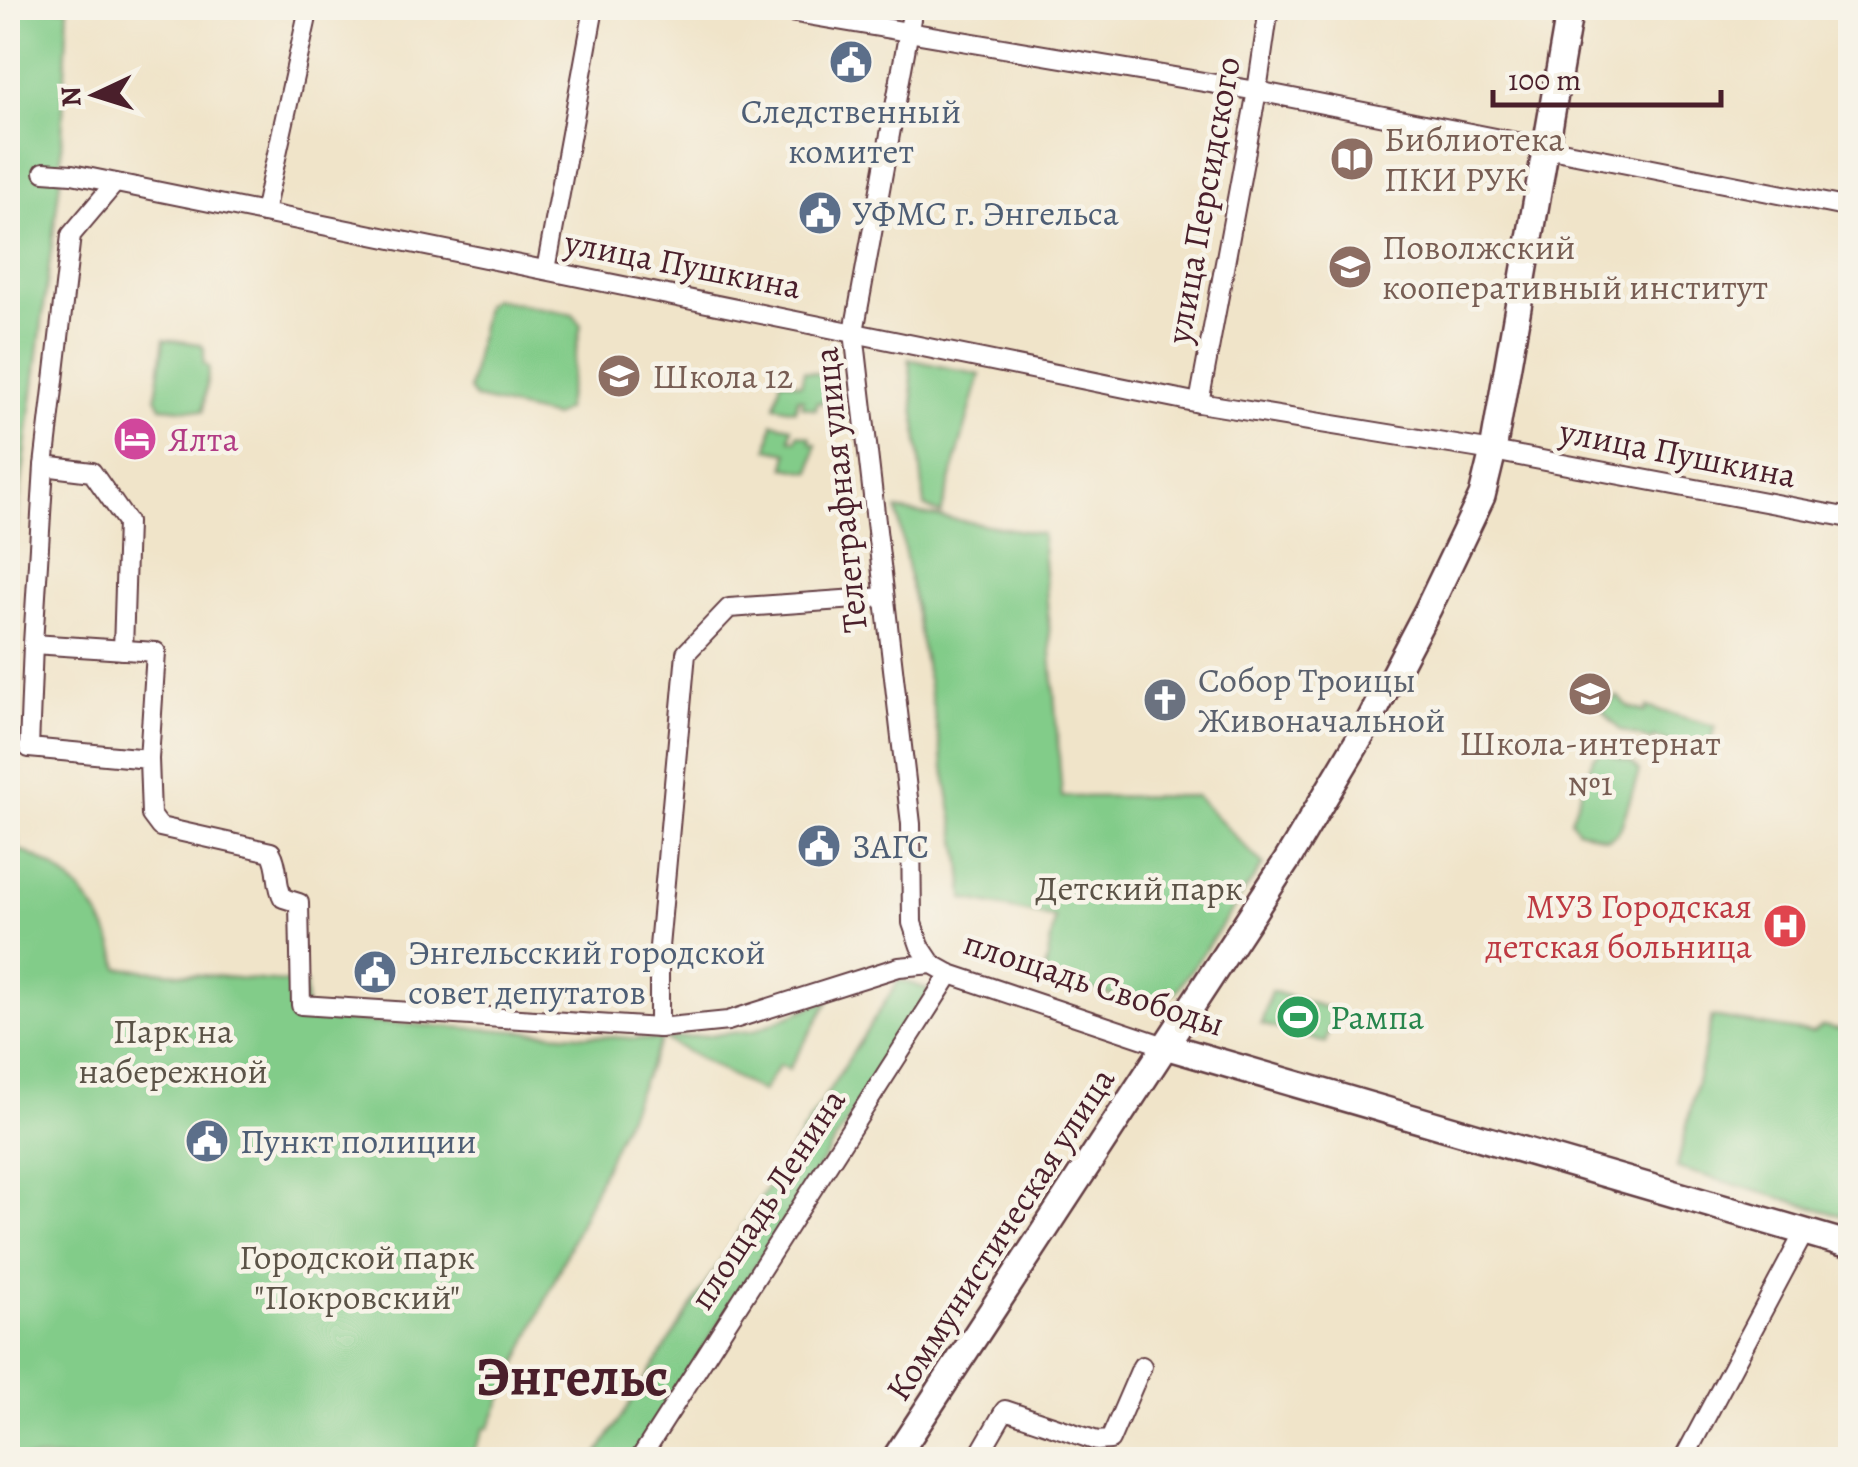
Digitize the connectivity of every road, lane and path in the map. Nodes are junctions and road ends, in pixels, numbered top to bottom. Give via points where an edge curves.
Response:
1 (309, 8) edge
2 (594, 8) edge
3 (766, 8) edge
4 (914, 8) edge
5 (1269, 8) edge
6 (1570, 8) edge
7 (909, 32) junction
8 (1256, 91) junction
9 (1546, 149) junction
10 (44, 172) dead end
11 (115, 183) junction
12 (1850, 208) edge
13 (264, 213) junction
14 (546, 270) junction
15 (854, 332) junction
16 (1199, 403) junction
17 (1493, 451) junction
18 (44, 466) junction
19 (1850, 518) edge
20 (884, 597) junction
21 (32, 644) junction
22 (124, 650) junction
23 (149, 760) junction
24 (932, 964) junction
25 (950, 974) junction
26 (659, 1028) junction
27 (1165, 1046) junction
28 (1805, 1232) junction
29 (1850, 1244) edge
30 (1142, 1366) dead end
31 (901, 1457) edge
32 (640, 1460) edge
33 (976, 1460) edge
34 (1683, 1460) edge

1 - 13 street
2 - 14 street
3 - 7 street
4 - 7 street, Телеграфная улица
5 - 8 street, улица Персидского
6 - 9 main road, Коммунистическая улица
7 - 8 street
7 - 15 street, Телеграфная улица
8 - 9 street
8 - 16 street, улица Персидского
9 - 12 street
9 - 17 main road, Коммунистическая улица
10 - 11 street, улица Пушкина
11 - 13 street, улица Пушкина
11 - 18 street via 71,235
13 - 14 street, улица Пушкина
14 - 15 street, улица Пушкина
15 - 16 street, улица Пушкина
15 - 20 street, Телеграфная улица
16 - 17 street, улица Пушкина
17 - 19 street, улица Пушкина
17 - 27 main road, Коммунистическая улица via 1482,496 1364,730
18 - 21 street
18 - 22 street via 92,472 127,522
20 - 24 street, Телеграфная улица via 911,824 912,923
20 - 26 street via 729,608 686,653 659,947
21 - 22 street
21 - 23 street via 29,748
22 - 23 street via 156,652
23 - 26 street, площадь Свободы via 151,815 160,827 271,852 279,891 299,903 301,1005
24 - 25 street, площадь Свободы
24 - 26 street, площадь Свободы via 900,967 728,1021
25 - 27 street, площадь Свободы
25 - 32 street, площадь Ленина
27 - 28 main road, площадь Свободы
27 - 31 main road, Коммунистическая улица
28 - 29 main road, площадь Свободы
28 - 34 street
30 - 33 street via 1110,1440 1005,1410

